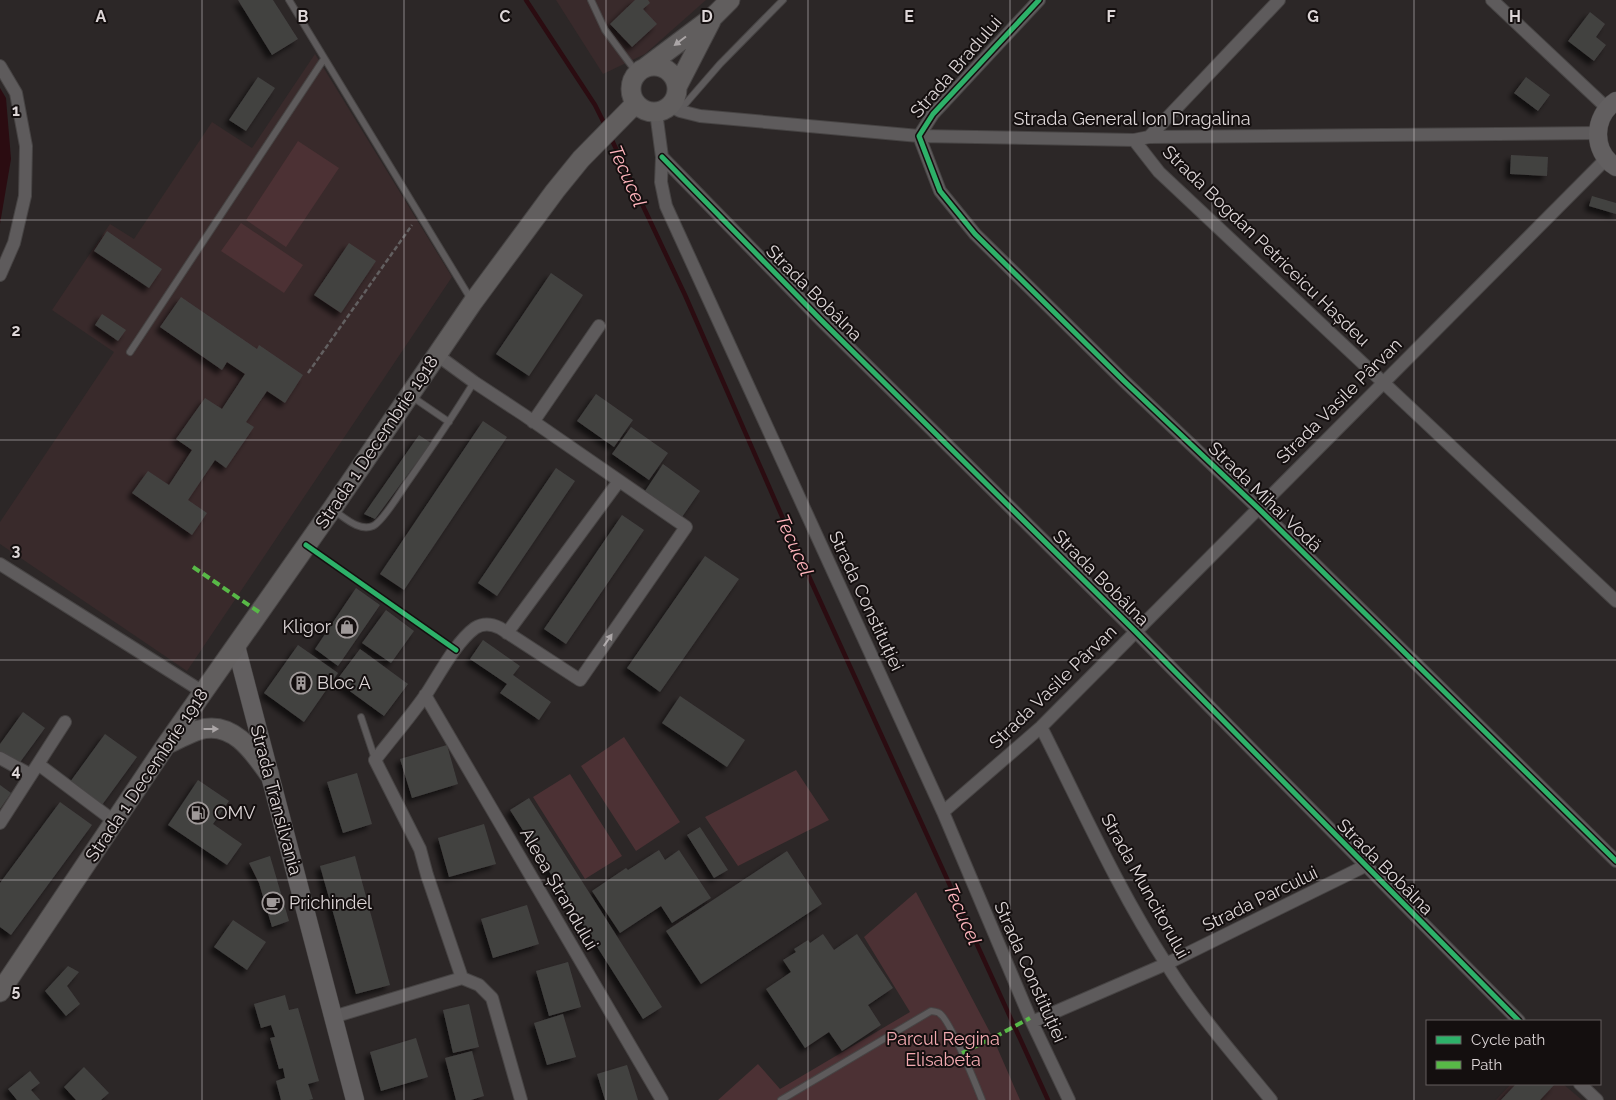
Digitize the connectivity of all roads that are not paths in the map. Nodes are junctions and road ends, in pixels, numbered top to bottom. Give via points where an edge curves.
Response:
1 (290, 0) edge
2 (592, 0) edge
3 (730, 0) edge
4 (783, 0) edge
5 (1039, 0) edge
6 (1279, 0) edge
7 (1492, 0) edge
8 (714, 16) junction
9 (324, 59) junction
10 (0, 66) edge
11 (641, 70) junction
12 (677, 88) junction
13 (636, 103) junction
14 (1611, 104) edge
15 (668, 110) junction
16 (1597, 133) junction
17 (919, 136) junction
18 (1149, 137) junction
19 (1134, 140) junction
20 (662, 157) junction
21 (1611, 162) edge
22 (0, 275) edge
23 (473, 302) junction
24 (599, 326) dead end
25 (130, 352) dead end
26 (437, 355) junction
27 (474, 382) junction
28 (1382, 382) junction
29 (409, 395) junction
30 (449, 422) junction
31 (533, 422) junction
32 (619, 481) junction
33 (1258, 508) junction
34 (332, 509) junction
35 (0, 564) edge
36 (1616, 601) edge
37 (1136, 632) junction
38 (507, 633) junction
39 (236, 646) junction
40 (203, 692) junction
41 (425, 695) junction
42 (361, 717) dead end
43 (65, 722) dead end
44 (1041, 726) junction
45 (166, 745) junction
46 (0, 758) edge
47 (375, 760) junction
48 (38, 764) junction
49 (269, 774) junction
50 (31, 775) junction
51 (943, 812) junction
52 (114, 821) junction
53 (0, 823) edge
54 (1616, 861) edge
55 (1365, 866) junction
56 (1166, 964) junction
57 (462, 978) junction
58 (0, 992) edge
59 (333, 1017) junction
60 (1518, 1020) edge
61 (1032, 1022) junction
62 (1581, 1085) edge
63 (355, 1100) edge
64 (521, 1100) edge
65 (662, 1100) edge
66 (781, 1100) edge
67 (982, 1100) edge
68 (1068, 1100) edge
69 (1271, 1100) edge
70 (1596, 1100) edge

1 - 9 lane
2 - 11 lane via 605,30
3 - 8 main road
4 - 15 lane via 720,64
5 - 17 street, Strada Bradului via 933,114
6 - 18 street
7 - 14 street
8 -> 11 main road
8 - 12 main road
9 - 23 lane
9 - 25 lane
10 - 22 street via 16,93 26,146 25,196 14,243
11 - 12 main road via 656,66 666,69 674,77
11 - 13 main road via 631,82 631,93
12 - 15 main road
13 - 15 main road via 644,110
13 - 23 main road, Strada 1 Decembrie 1918 via 581,159
14 - 16 main road via 1598,124
15 - 17 street, Strada General Ion Dragalina via 700,116
15 - 20 street, Strada Constituției
16 - 18 street, Strada General Ion Dragalina
16 - 21 main road via 1598,142
17 - 19 street, Strada General Ion Dragalina
17 - 33 street, Strada Mihai Vodă via 940,191 970,229
18 - 19 street, Strada General Ion Dragalina
19 - 28 street, Strada Bogdan Petriceicu Hașdeu via 1159,172
20 - 37 street, Strada Bobâlna via 821,320
20 - 51 street, Strada Constituției via 661,182 666,206
21 - 28 street, Strada Vasile Pârvan
23 - 26 main road, Strada 1 Decembrie 1918
24 - 31 street
26 - 27 street
26 - 29 main road, Strada 1 Decembrie 1918
27 - 30 lane
27 - 31 street
28 - 33 street, Strada Vasile Pârvan
28 - 36 street, Strada Bogdan Petriceicu Hașdeu
29 - 30 lane
29 - 34 main road, Strada 1 Decembrie 1918
30 - 34 lane via 375,526 355,525
31 - 32 street
32 - 38 street
38 -> 32 street via 580,680 686,527
33 - 37 street, Strada Vasile Pârvan
33 - 54 street, Strada Mihai Vodă
34 - 39 main road, Strada 1 Decembrie 1918
35 - 40 street
37 - 44 street, Strada Vasile Pârvan
37 - 55 street, Strada Bobâlna
38 - 41 street via 494,625 476,627
39 - 40 main road, Strada 1 Decembrie 1918
39 - 49 main road, Strada Transilvania
40 - 45 main road, Strada 1 Decembrie 1918
41 - 47 street
41 - 65 street, Aleea Ștrandului
42 - 47 lane
43 - 48 street
44 - 51 street, Strada Vasile Pârvan
44 - 56 street, Strada Muncitorului via 1136,915
45 -> 49 main road via 200,729 220,729 237,736 253,751
45 - 52 main road, Strada 1 Decembrie 1918
46 - 50 street
47 - 57 street via 420,849 426,876
48 - 50 street
48 - 52 street
49 - 59 main road, Strada Transilvania
50 - 53 street
51 - 61 street, Strada Constituției
52 - 58 main road, Strada 1 Decembrie 1918
55 - 56 street, Strada Parcului
55 - 60 street, Strada Bobâlna
56 - 61 street, Strada Parcului
56 - 69 street, Strada Muncitorului
57 - 59 street
57 - 64 street via 479,985 492,998
59 - 63 main road, Strada Transilvania
61 - 68 street, Strada Constituției
62 - 70 street
66 - 67 lane via 931,1011 944,1018

